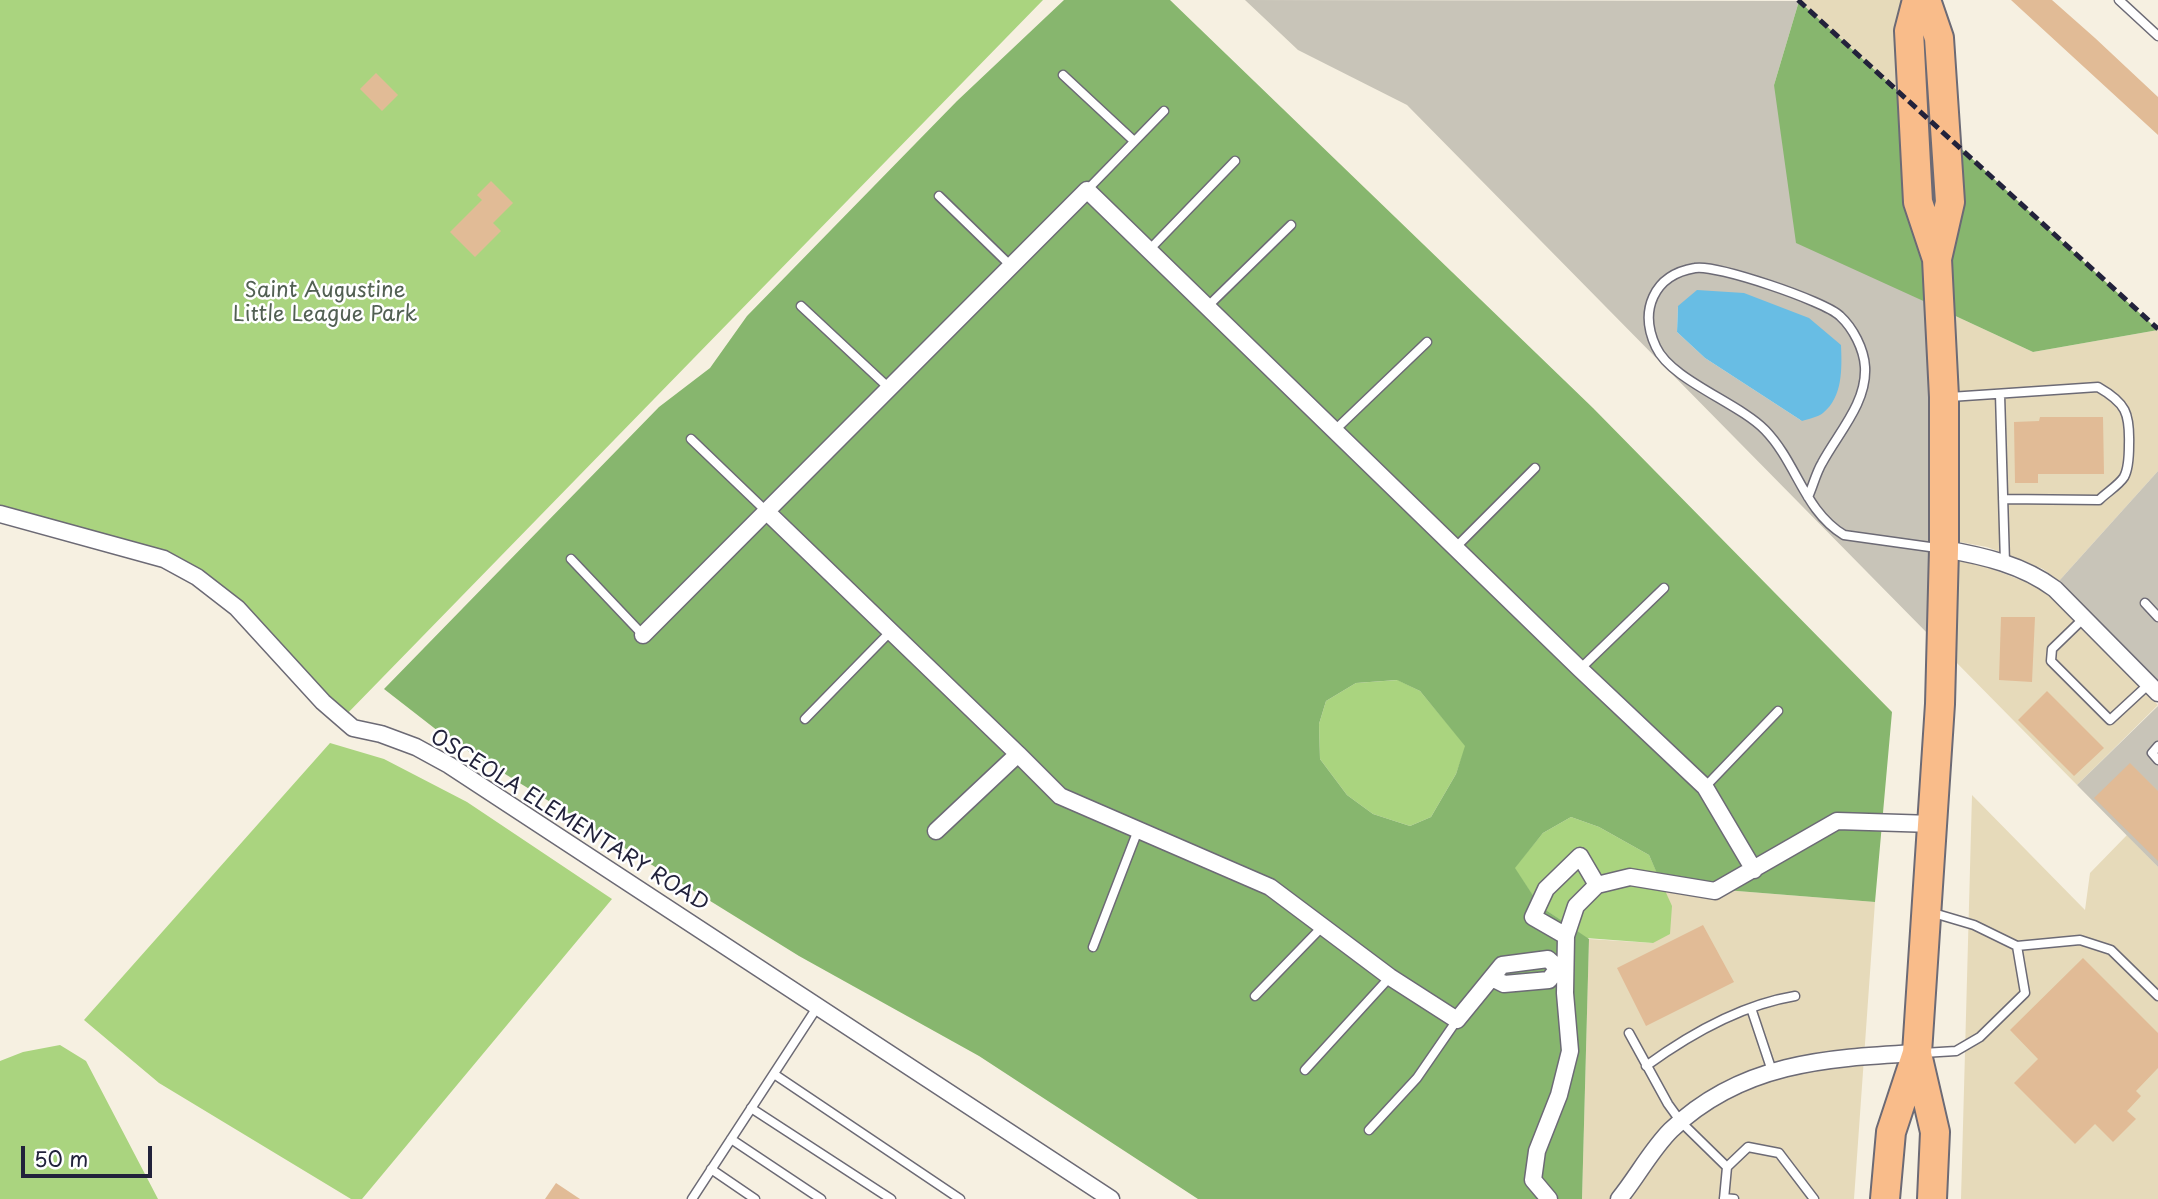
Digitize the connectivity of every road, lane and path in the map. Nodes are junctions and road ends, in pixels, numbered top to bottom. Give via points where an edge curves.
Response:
1 (1917, 0) edge
2 (1926, 0) edge
3 (2119, 0) edge
4 (2158, 36) edge
5 (1063, 75) dead end
6 (1164, 111) dead end
7 (1134, 141) junction
8 (1235, 161) dead end
9 (1087, 190) junction
10 (939, 196) dead end
11 (1291, 225) dead end
12 (1150, 248) junction
13 (1937, 259) junction
14 (1011, 266) junction
15 (801, 306) dead end
16 (1208, 307) junction
17 (1427, 342) dead end
18 (889, 388) junction
19 (2000, 394) junction
20 (1944, 397) junction
21 (1335, 430) junction
22 (691, 439) dead end
23 (1535, 468) dead end
24 (1808, 497) junction
25 (2003, 499) junction
26 (766, 511) junction
27 (0, 514) edge
28 (1456, 547) junction
29 (1944, 549) junction
30 (571, 559) dead end
31 (2005, 564) junction
32 (1664, 588) dead end
33 (2145, 603) dead end
34 (2158, 617) edge
35 (2084, 618) junction
36 (891, 631) junction
37 (643, 635) joint
38 (1580, 669) junction
39 (2155, 687) edge
40 (1777, 711) dead end
41 (805, 719) dead end
42 (2158, 746) edge
43 (1018, 754) junction
44 (2158, 760) edge
45 (1705, 787) junction
46 (1933, 824) junction
47 (1138, 830) junction
48 (936, 831) dead end
49 (1754, 870) junction
50 (1597, 885) junction
51 (1927, 911) junction
52 (1322, 927) junction
53 (1566, 936) junction
54 (2017, 946) junction
55 (1093, 947) dead end
56 (1562, 968) junction
57 (1390, 977) junction
58 (1255, 996) dead end
59 (1795, 996) dead end
60 (2158, 996) edge
61 (818, 1006) junction
62 (1751, 1007) junction
63 (1457, 1020) junction
64 (1629, 1033) dead end
65 (1917, 1053) junction
66 (1646, 1066) junction
67 (1305, 1070) dead end
68 (1772, 1071) junction
69 (774, 1074) junction
70 (751, 1108) junction
71 (1681, 1122) junction
72 (1369, 1130) dead end
73 (731, 1139) junction
74 (1727, 1167) junction
75 (711, 1169) junction
76 (1724, 1198) edge
77 (692, 1199) edge
78 (755, 1199) edge
79 (821, 1199) edge
80 (891, 1199) edge
81 (960, 1199) edge
82 (1111, 1199) edge
83 (1549, 1199) edge
84 (1619, 1199) edge
85 (1734, 1199) edge
86 (1814, 1199) edge
87 (1885, 1199) edge
88 (1932, 1199) edge

1 - 13 highway via 1909,31 1917,202
2 - 13 highway via 1939,38 1950,202
3 - 4 lane
5 - 7 lane
6 - 7 lane
7 - 9 lane
8 - 12 lane
9 - 12 street
9 - 14 street
10 - 14 lane
11 - 16 lane
12 - 16 street
13 - 20 highway
14 - 18 street
15 - 18 lane
16 - 21 street
17 - 21 lane
18 - 26 street
19 - 20 lane
19 - 25 lane
19 - 25 lane via 2098,387 2111,394 2130,420 2124,478 2099,500
20 - 29 highway
21 - 28 street
22 - 26 lane
23 - 28 lane
24 - 24 lane via 1765,430 1658,352 1648,314 1662,282 1697,267 1727,272 1825,305 1851,329 1865,367 1864,385
24 - 29 lane via 1831,527 1844,535
25 - 31 lane
26 - 36 street
26 - 37 street
27 - 61 street, OSCEOLA ELEMENTARY ROAD via 164,559 197,577 237,608 353,728 416,747 449,765
28 - 38 street
29 - 31 street
29 - 46 highway
30 - 37 lane
31 - 35 street via 2038,576
32 - 38 lane
33 - 34 lane
35 - 39 street
35 - 39 lane via 2052,649 2051,661 2110,720
36 - 41 lane
36 - 43 street
38 - 45 street
40 - 45 lane
42 - 44 lane via 2152,753
43 - 47 street via 1060,796
43 - 48 street
45 - 49 street
46 - 49 street via 1838,821
46 - 51 highway
47 - 52 street via 1270,887
47 - 55 lane
49 - 50 street via 1715,891 1630,877
50 - 53 street via 1576,906
50 - 53 street via 1580,856 1546,889 1533,917
51 - 54 lane via 1974,925
51 - 65 highway
52 - 57 street
52 - 58 lane
53 - 56 street
54 - 60 lane via 2080,940 2111,950
54 - 65 lane via 2025,993 1980,1037 1956,1051
56 - 63 street via 1549,980 1504,984 1492,978
56 - 83 street via 1570,1051 1537,1152 1533,1180
57 - 63 street
57 - 67 lane
59 - 62 lane
61 - 69 lane
61 - 82 street, OSCEOLA ELEMENTARY ROAD
62 - 66 lane via 1700,1031
62 - 68 lane
63 - 72 lane via 1417,1078
64 - 66 lane
65 - 68 street via 1834,1058
65 - 87 highway via 1891,1132
65 - 88 highway via 1935,1132
66 - 71 lane
68 - 71 street via 1736,1085
69 - 70 lane
69 - 81 lane
70 - 73 lane
70 - 80 lane
71 - 74 lane
71 - 84 street
73 - 75 lane
73 - 79 lane
74 - 76 lane
74 - 86 lane via 1748,1147 1779,1153
75 - 77 lane
75 - 78 lane
76 - 85 lane

